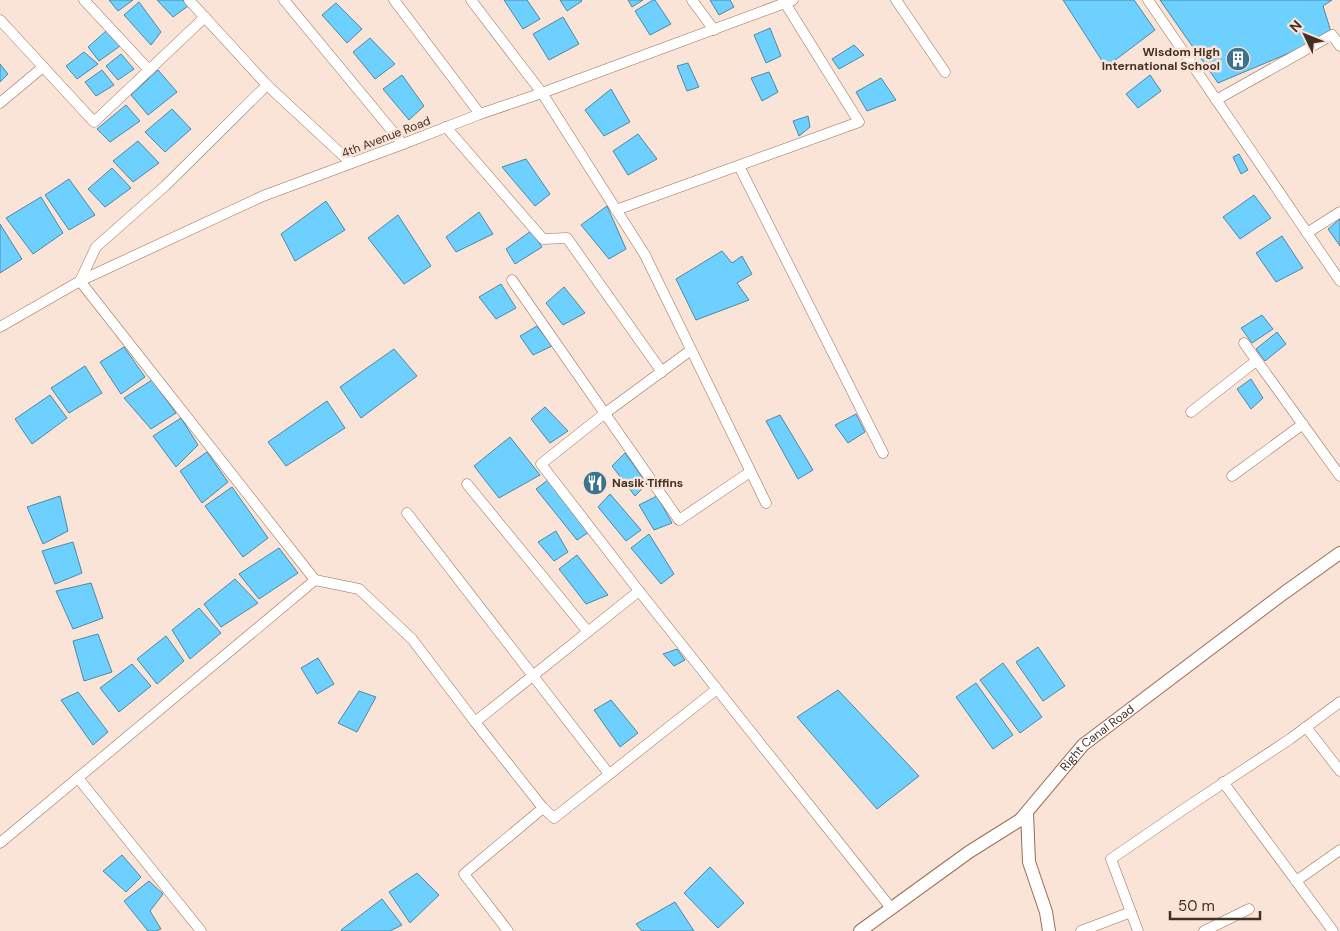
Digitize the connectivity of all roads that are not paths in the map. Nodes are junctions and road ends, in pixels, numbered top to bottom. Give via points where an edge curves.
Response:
1 (84, 0) edge
2 (189, 0) edge
3 (284, 0) edge
4 (394, 0) edge
5 (692, 0) edge
6 (896, 0) edge
7 (1148, 0) edge
8 (475, 1) edge
9 (789, 2) edge
10 (205, 17) junction
11 (0, 20) edge
12 (714, 30) junction
13 (1340, 46) edge
14 (43, 66) junction
15 (149, 70) junction
16 (945, 72) dead end
17 (268, 85) junction
18 (542, 93) junction
19 (1216, 100) junction
20 (0, 103) edge
21 (480, 114) junction
22 (446, 127) junction
23 (403, 144) junction
24 (351, 164) junction
25 (738, 166) junction
26 (616, 210) junction
27 (1340, 212) edge
28 (1307, 234) junction
29 (512, 280) dead end
30 (80, 281) junction
31 (1340, 281) edge
32 (0, 327) edge
33 (1244, 344) dead end
34 (691, 350) junction
35 (1256, 361) junction
36 (662, 372) junction
37 (1191, 412) dead end
38 (604, 414) junction
39 (1302, 424) junction
40 (883, 453) dead end
41 (750, 472) junction
42 (1232, 476) dead end
43 (1340, 476) edge
44 (467, 484) dead end
45 (766, 503) dead end
46 (407, 513) dead end
47 (1340, 553) edge
48 (315, 580) junction
49 (639, 591) junction
50 (588, 632) junction
51 (533, 676) junction
52 (717, 689) junction
53 (1340, 702) edge
54 (475, 722) junction
55 (1306, 727) junction
56 (1340, 771) edge
57 (609, 774) junction
58 (78, 778) junction
59 (1223, 782) junction
60 (543, 808) junction
61 (1027, 813) junction
62 (0, 844) edge
63 (1340, 850) edge
64 (1296, 881) junction
65 (891, 908) junction
66 (1249, 909) dead end
67 (1131, 912) junction
68 (201, 931) edge
69 (508, 931) edge
70 (860, 931) edge
71 (1049, 931) edge
72 (1081, 931) edge
73 (1138, 931) edge
74 (1204, 931) edge
75 (1333, 931) edge

1 - 15 street
2 - 10 street
3 - 23 street
4 - 21 street
5 - 12 street
6 - 16 street
7 - 19 street
8 - 18 street
9 - 12 street, 4th Avenue Road
9 - 25 street via 859,122
10 - 15 street
10 - 17 street
11 - 14 street
12 - 18 street, 4th Avenue Road
13 - 19 street via 1332,34
14 - 15 street via 94,122
14 - 20 street
17 - 24 street
17 - 30 street via 165,186 96,247
18 - 21 street, 4th Avenue Road
18 - 26 street
19 - 28 street
21 - 22 street, 4th Avenue Road
22 - 23 street, 4th Avenue Road
22 - 36 street via 543,239 567,238
23 - 24 street, 4th Avenue Road
24 - 30 street, 4th Avenue Road via 263,196
25 - 26 street
25 - 40 street
26 - 34 street via 644,255
27 - 28 street
28 - 31 street
29 - 38 street
30 - 32 street, 4th Avenue Road
30 - 48 street
33 - 35 street
34 - 36 street
34 - 41 street
35 - 37 street
35 - 39 street
36 - 38 street
38 - 41 street via 679,520
38 - 49 street via 541,464
39 - 42 street
39 - 43 street
41 - 45 street
44 - 50 street
46 - 51 street
47 - 61 street, Right Canal Road via 1083,745
48 - 54 street via 359,589 412,639
48 - 58 street
49 - 50 street
49 - 52 street
50 - 51 street
51 - 54 street
51 - 57 street
52 - 57 street
52 - 65 street
53 - 55 street
54 - 60 street
55 - 56 street
55 - 59 street
57 - 60 street via 554,818
58 - 62 street
58 - 68 street
59 - 64 street
59 - 67 street via 1111,859
60 - 69 street via 464,874
61 - 65 street, Right Canal Road
61 - 71 street via 1029,862
63 - 64 street
64 - 75 street
65 - 70 street, Right Canal Road
66 - 74 street
67 - 72 street
67 - 73 street

